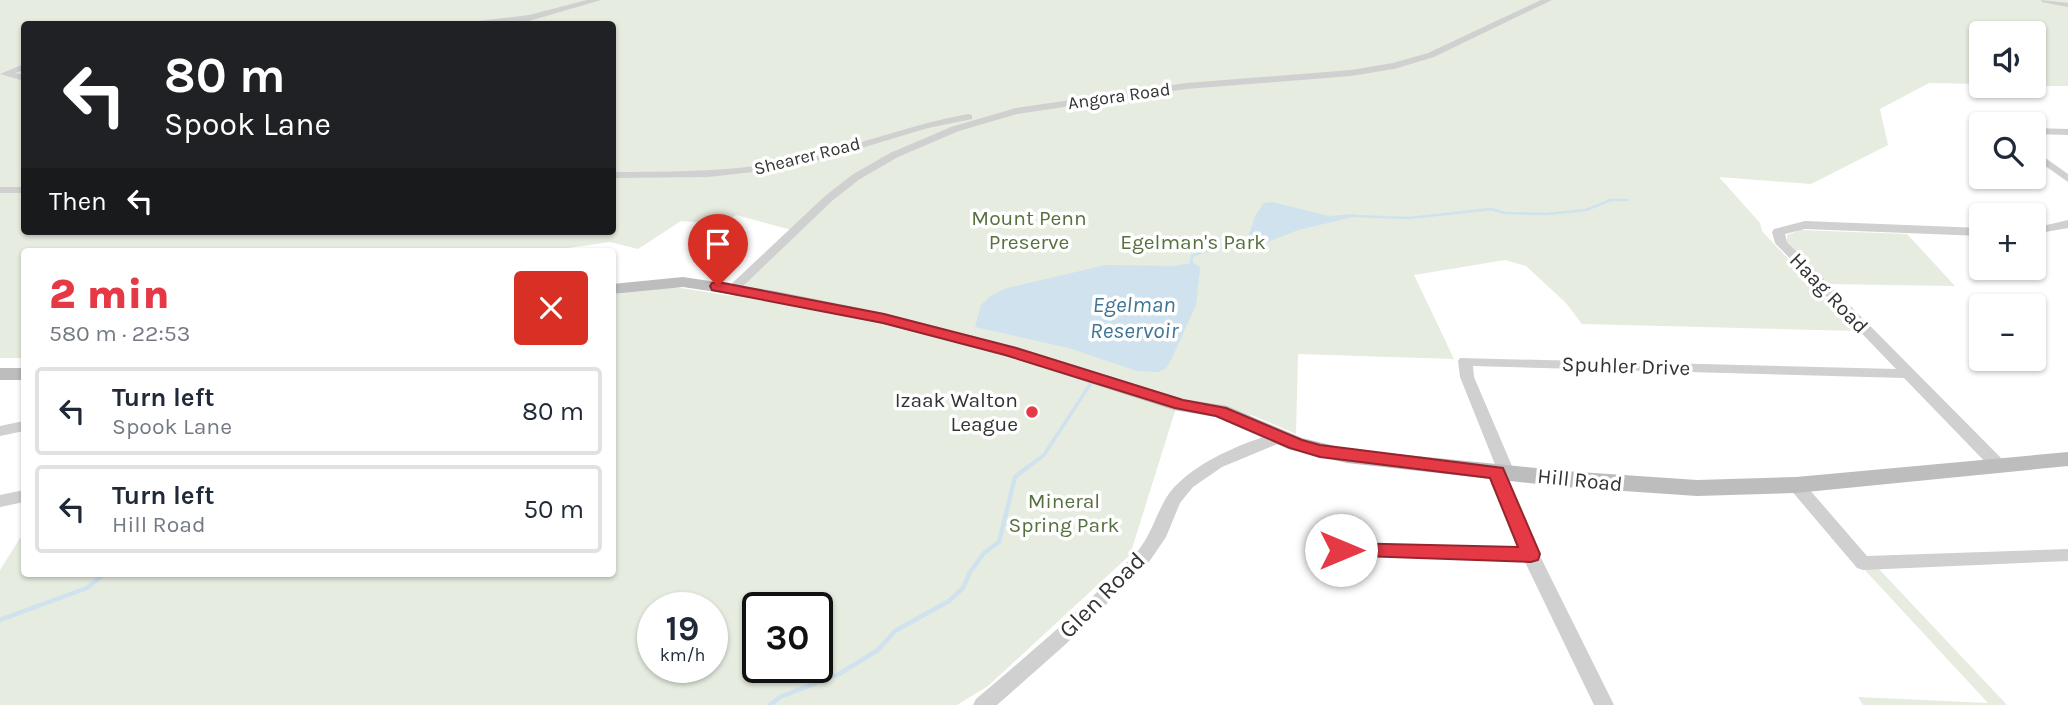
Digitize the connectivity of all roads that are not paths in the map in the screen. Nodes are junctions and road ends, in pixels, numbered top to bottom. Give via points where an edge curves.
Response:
1 (597, 0) edge
2 (1548, 0) edge
3 (2045, 0) edge
4 (2068, 5) edge
5 (504, 21) edge
6 (21, 68) edge
7 (21, 77) edge
8 (998, 115) junction
9 (2046, 131) edge
10 (2068, 132) edge
11 (867, 141) junction
12 (894, 155) junction
13 (2046, 162) edge
14 (616, 175) edge
15 (2068, 179) edge
16 (0, 190) edge
17 (21, 190) edge
18 (2068, 224) edge
19 (2046, 229) edge
20 (1969, 232) edge
21 (616, 289) edge
22 (732, 289) junction
23 (0, 374) edge
24 (21, 374) edge
25 (1908, 374) junction
26 (21, 427) edge
27 (0, 431) edge
28 (1280, 437) junction
29 (2068, 459) edge
30 (1999, 466) junction
31 (1502, 473) junction
32 (1796, 485) junction
33 (21, 497) edge
34 (0, 502) edge
35 (1531, 554) junction
36 (2068, 555) edge
37 (1319, 558) dead end
38 (983, 705) edge
39 (1604, 705) edge

1 - 5 street
2 - 8 street, Angora Road via 1431,55 1394,66 1186,86
3 - 4 street
6 - 7 street via 5,74
8 - 11 street, Shearer Road via 928,125
8 - 12 street, Angora Road
9 - 10 street
11 - 12 street via 889,148
11 - 14 street, Shearer Road via 806,160 746,171
12 - 22 street, Angora Road via 835,193
13 - 15 street
16 - 17 street
18 - 19 street
20 - 25 street, Haag Road via 1805,225 1778,232 1781,243
21 - 22 street, Hill Road via 683,282
22 - 28 street, Hill Road via 884,319 1010,351 1181,405 1220,411
23 - 24 street
25 - 30 street, Haag Road
25 - 31 street, Spuhler Drive via 1465,361
26 - 27 street
28 - 31 street, Hill Road via 1347,456
28 - 38 street, Glen Road via 1216,463 1187,484 1143,557
29 - 30 street, Hill Road
30 - 32 street, Hill Road
31 - 32 street, Hill Road via 1660,487
31 - 35 street
32 - 36 street via 1863,563
33 - 34 street
35 - 37 street via 1341,550
35 - 39 street

